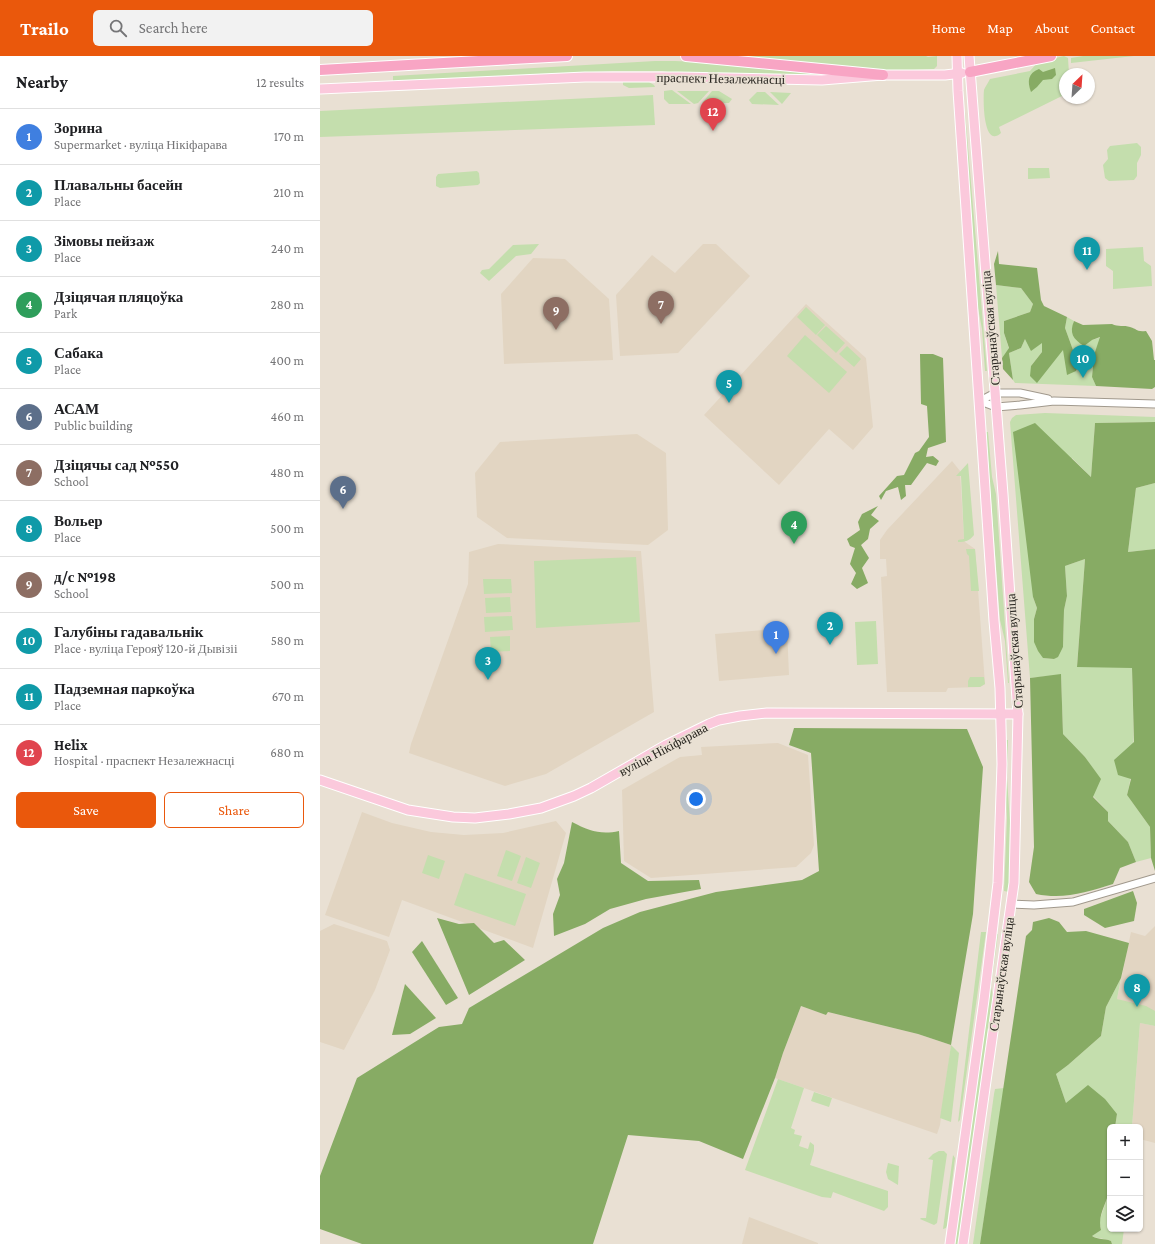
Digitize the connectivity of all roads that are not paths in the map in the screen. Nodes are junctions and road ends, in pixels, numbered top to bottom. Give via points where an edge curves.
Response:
1 (567, 56) edge
2 (686, 56) edge
3 (957, 56) edge
4 (969, 56) edge
5 (1051, 56) edge
6 (320, 70) edge
7 (970, 72) junction
8 (958, 73) junction
9 (883, 75) junction
10 (320, 89) edge
11 (995, 393) junction
12 (1054, 400) junction
13 (980, 401) junction
14 (1155, 404) edge
15 (996, 407) junction
16 (1000, 714) junction
17 (1018, 714) junction
18 (320, 780) edge
19 (1155, 878) edge
20 (996, 902) junction
21 (1011, 904) junction
22 (950, 1244) edge
23 (963, 1244) edge

1 - 6 highway
2 - 9 highway
3 - 8 main road, Старынаўская вуліца
4 - 7 main road, Старынаўская вуліца
5 - 7 highway
7 - 8 main road, праспект Незалежнасці
7 - 11 main road, Старынаўская вуліца
8 - 9 main road, праспект Незалежнасці
8 - 13 main road, Старынаўская вуліца
9 - 10 main road, праспект Незалежнасці via 822,80 585,77
11 - 12 street via 1020,393
11 - 13 street
11 - 15 main road, Старынаўская вуліца
12 - 14 street
12 - 15 street
13 - 15 street
13 - 16 main road, Старынаўская вуліца
15 - 17 main road, Старынаўская вуліца
16 - 17 main road, вуліца Нікіфарава
16 - 18 main road, вуліца Нікіфарава via 767,713 719,720 574,796 541,808 475,818 408,810
16 - 20 main road, Старынаўская вуліца via 1002,764
17 - 21 main road, Старынаўская вуліца
19 - 21 street via 1073,902
20 - 21 main road
20 - 22 main road, Старынаўская вуліца
21 - 23 main road, Старынаўская вуліца

